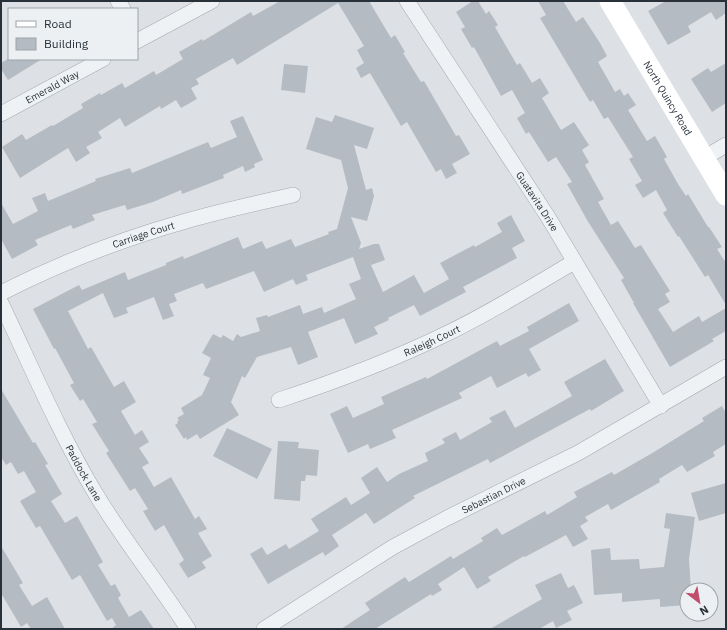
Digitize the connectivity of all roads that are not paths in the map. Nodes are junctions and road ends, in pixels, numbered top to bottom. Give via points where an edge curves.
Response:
1 (212, 1) edge
2 (407, 1) edge
3 (610, 1) edge
4 (138, 38) edge
5 (101, 60) edge
6 (1, 114) edge
7 (726, 145) edge
8 (704, 158) junction
9 (292, 195) dead end
10 (726, 195) edge
11 (574, 262) junction
12 (1, 293) edge
13 (1, 303) edge
14 (726, 367) edge
15 (279, 400) dead end
16 (661, 406) junction
17 (188, 629) edge
18 (264, 629) edge

1 - 4 street
2 - 11 street, Guatavita Drive via 523,178
3 - 8 street, North Quincy Road
5 - 6 street, Emerald Way
7 - 8 street
8 - 10 street, North Quincy Road
9 - 12 street, Carriage Court via 186,221 119,242 60,265
11 - 15 street, Raleigh Court via 492,311 430,342 355,373
11 - 16 street, Guatavita Drive
13 - 17 street, Paddock Lane via 88,480 110,517
14 - 16 street, Sebastian Drive
16 - 18 street, Sebastian Drive via 578,453 393,547

